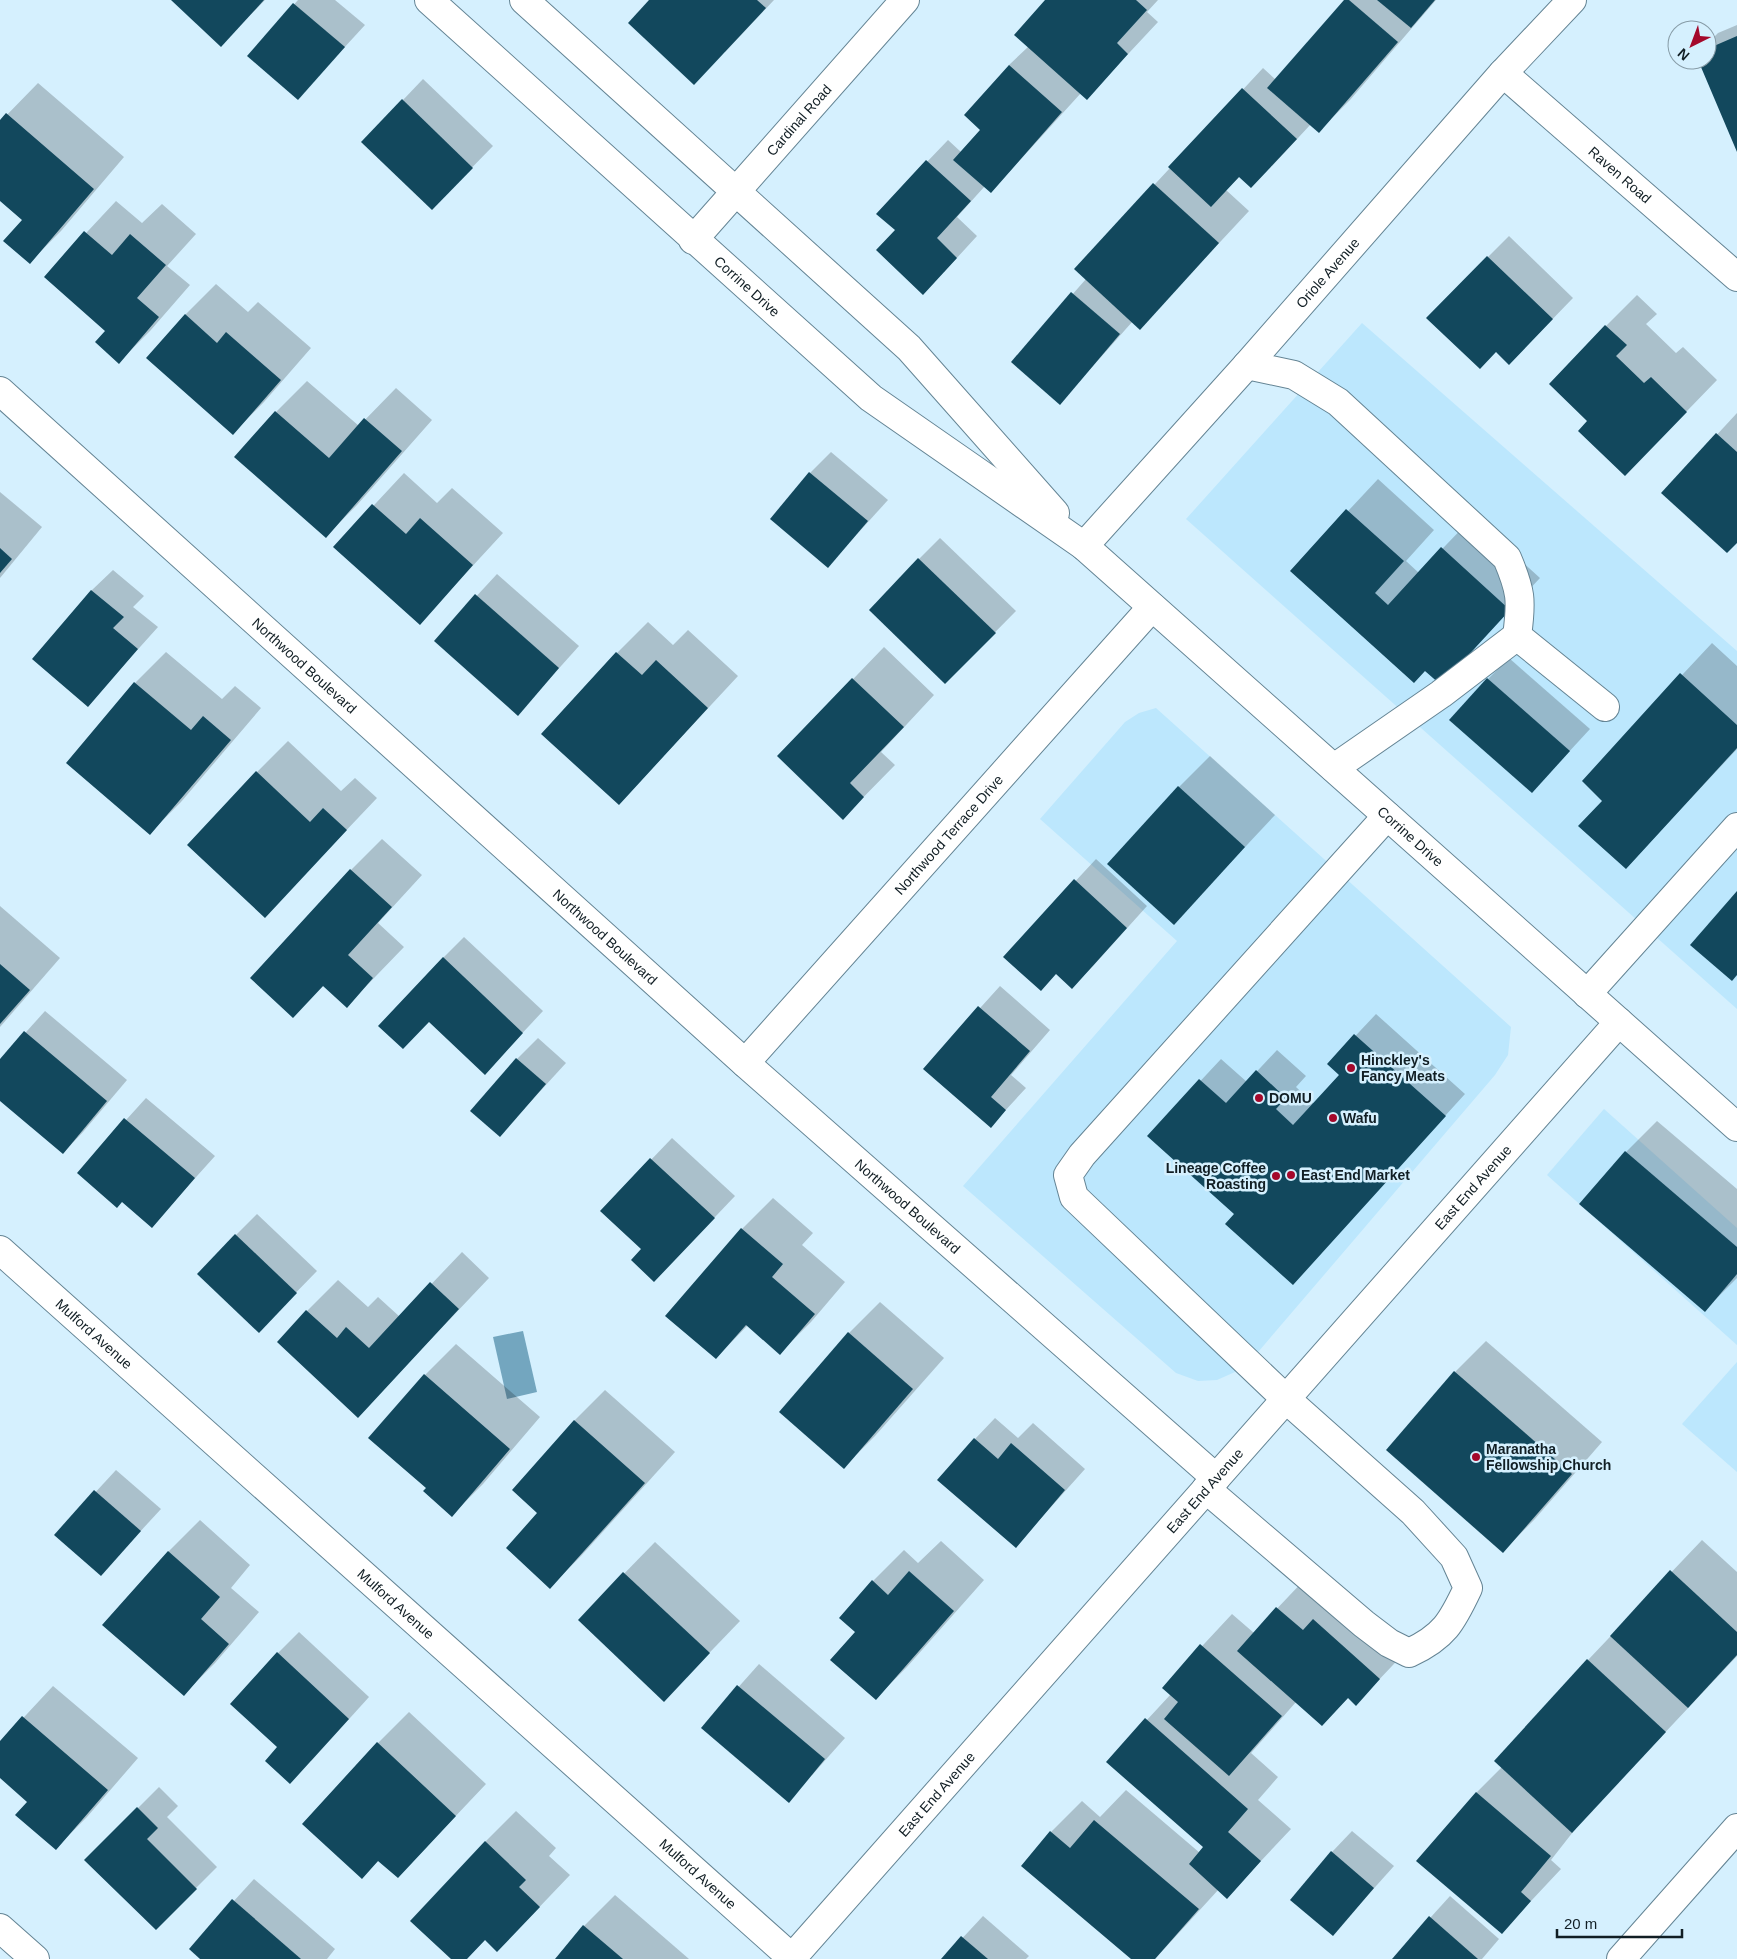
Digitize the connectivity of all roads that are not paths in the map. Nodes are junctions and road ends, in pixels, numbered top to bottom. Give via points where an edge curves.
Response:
1 (429, 0) edge
2 (524, 0) edge
3 (905, 0) edge
4 (1572, 0) edge
5 (1503, 73) junction
6 (737, 192) junction
7 (693, 240) junction
8 (1737, 277) edge
9 (1247, 365) junction
10 (0, 391) edge
11 (1084, 546) junction
12 (1152, 607) junction
13 (1517, 636) junction
14 (1605, 707) dead end
15 (1334, 768) junction
16 (1387, 816) junction
17 (1737, 827) edge
18 (1587, 994) junction
19 (1618, 1022) junction
20 (746, 1063) junction
21 (1733, 1115) edge
22 (0, 1250) edge
23 (1286, 1398) junction
24 (1211, 1484) junction
25 (1737, 1828) edge
26 (0, 1928) edge
27 (791, 1958) edge
28 (35, 1959) edge
29 (1621, 1959) edge

1 - 7 street, Corrine Drive
2 - 6 street, Corrine Drive
3 - 6 street, Cardinal Road
4 - 5 street, Oriole Avenue
5 - 8 street, Raven Road
5 - 9 street, Oriole Avenue
6 - 7 street, Cardinal Road
6 - 11 street, Corrine Drive via 909,348
7 - 11 street, Corrine Drive via 871,398
9 - 11 street, Oriole Avenue
9 - 13 street via 1294,375 1338,402 1507,558 1519,588
10 - 20 street, Northwood Boulevard
11 - 12 street, Corrine Drive
12 - 15 street, Corrine Drive
12 - 20 street, Northwood Terrace Drive
13 - 14 street
13 - 15 street via 1441,694
15 - 16 street, Corrine Drive
16 - 18 street, Corrine Drive
16 - 23 street, Northwood Boulevard via 1082,1155 1068,1176 1074,1197
17 - 18 street
18 - 19 street, Corrine Drive
19 - 21 street, Corrine Drive
19 - 23 street, East End Avenue
20 - 24 street, Northwood Boulevard
22 - 27 street, Mulford Avenue
23 - 24 street, East End Avenue
23 - 24 street, Northwood Boulevard via 1413,1512 1454,1557 1468,1588 1452,1622 1429,1644 1409,1653 1389,1644
24 - 27 street, East End Avenue
25 - 29 street
26 - 28 street

